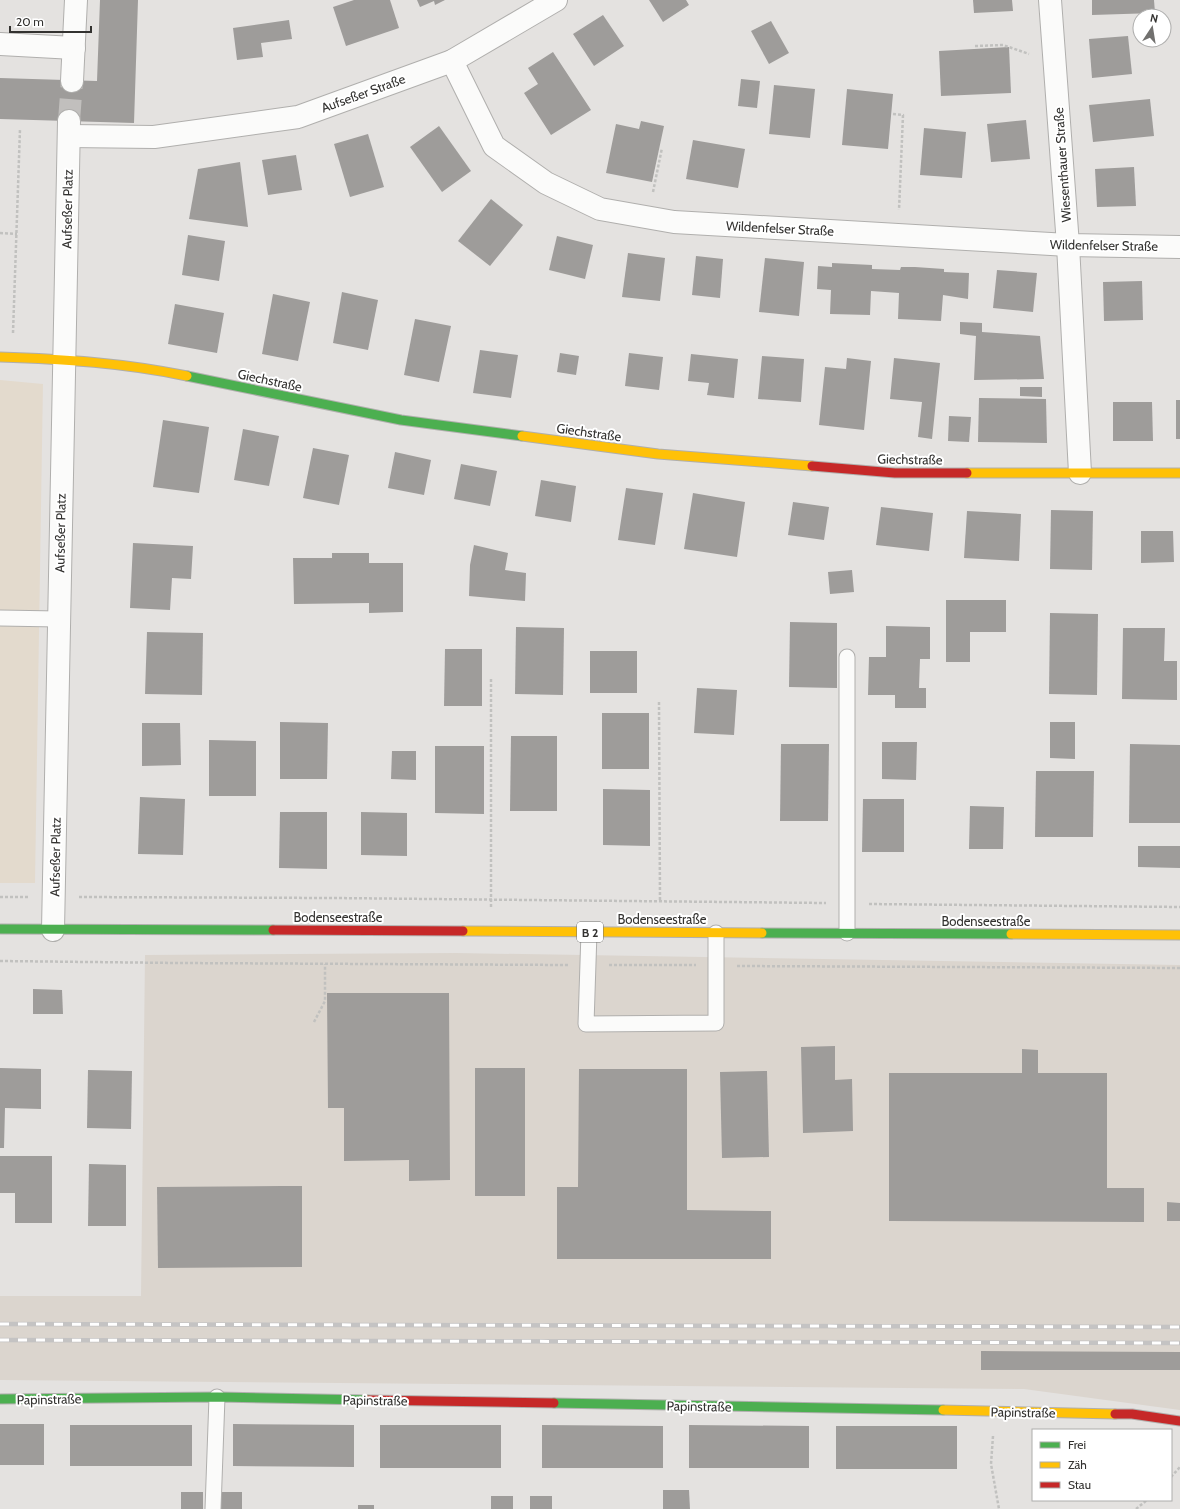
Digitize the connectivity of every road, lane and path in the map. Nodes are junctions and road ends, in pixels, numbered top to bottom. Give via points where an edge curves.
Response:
1 (76, 0) edge
2 (556, 0) edge
3 (1050, 0) edge
4 (0, 44) edge
5 (975, 46) dead end
6 (74, 48) junction
7 (1054, 60) junction
8 (452, 61) junction
9 (72, 81) tunnel mouth
10 (893, 114) dead end
11 (20, 129) dead end
12 (154, 138) joint
13 (662, 148) dead end
14 (647, 218) junction
15 (0, 233) edge
16 (17, 234) junction
17 (898, 235) junction
18 (1068, 245) junction
19 (1180, 247) edge
20 (0, 357) edge
21 (12, 358) junction
22 (63, 359) junction
23 (1080, 473) junction
24 (1180, 474) edge
25 (0, 618) edge
26 (58, 619) junction
27 (847, 657) dead end
28 (491, 678) dead end
29 (659, 702) dead end
30 (141, 898) dead end
31 (491, 900) junction
32 (660, 902) junction
33 (847, 904) junction
34 (1180, 907) edge
35 (0, 929) edge
36 (53, 930) junction
37 (491, 931) junction
38 (589, 932) junction
39 (716, 933) junction
40 (847, 933) junction
41 (1180, 935) edge
42 (0, 961) edge
43 (325, 964) junction
44 (588, 965) junction
45 (716, 966) junction
46 (1180, 968) edge
47 (314, 1022) dead end
48 (217, 1397) junction
49 (0, 1399) edge
50 (994, 1412) junction
51 (1180, 1421) edge
52 (1180, 1467) edge
53 (1172, 1476) edge
54 (1146, 1501) edge
55 (213, 1509) edge
56 (999, 1509) edge
57 (1136, 1509) edge

1 - 6 street
2 - 8 street, Aufseßer Straße
3 - 7 street, Wiesenthauer Straße
4 - 6 street
5 - 7 path via 1003,45
6 - 9 street
7 - 18 street, Wiesenthauer Straße
8 - 12 street, Aufseßer Straße via 298,117
8 - 14 street, Wildenfelser Straße via 494,146 546,183 600,209
10 - 17 path via 903,114
11 - 16 path
12 - 22 street, Aufseßer Platz via 69,129
13 - 14 path
14 - 17 street, Wildenfelser Straße via 674,222
15 - 16 path
16 - 21 path
17 - 18 street, Wildenfelser Straße
18 - 19 street, Wildenfelser Straße
18 - 23 street, Wiesenthauer Straße
20 - 21 street, Giechstraße
21 - 22 street, Giechstraße
22 - 23 street, Giechstraße via 143,367 401,420 658,454 895,473
22 - 26 street, Aufseßer Platz
23 - 24 street, Giechstraße
25 - 26 lane
26 - 36 street, Aufseßer Platz
27 - 33 lane
28 - 31 path
29 - 32 path
30 - 31 path
31 - 32 path
31 - 37 path
32 - 33 path
33 - 34 path
33 - 40 lane
35 - 36 street, Bodenseestraße / B 2
36 - 37 street, Bodenseestraße / B 2
37 - 38 street, Bodenseestraße / B 2
38 - 39 street, Bodenseestraße / B 2
38 - 44 lane
39 - 40 street, Bodenseestraße / B 2
39 - 45 lane
40 - 41 street, Bodenseestraße / B 2
42 - 43 path
43 - 44 path
43 - 47 path via 325,1001
44 - 45 path
44 - 45 lane via 586,1024 716,1023
45 - 46 path
48 - 49 street, Papinstraße
48 - 50 street, Papinstraße
48 - 55 lane
50 - 51 street, Papinstraße via 1132,1414
50 - 56 path via 991,1464
52 - 53 path
54 - 57 path

